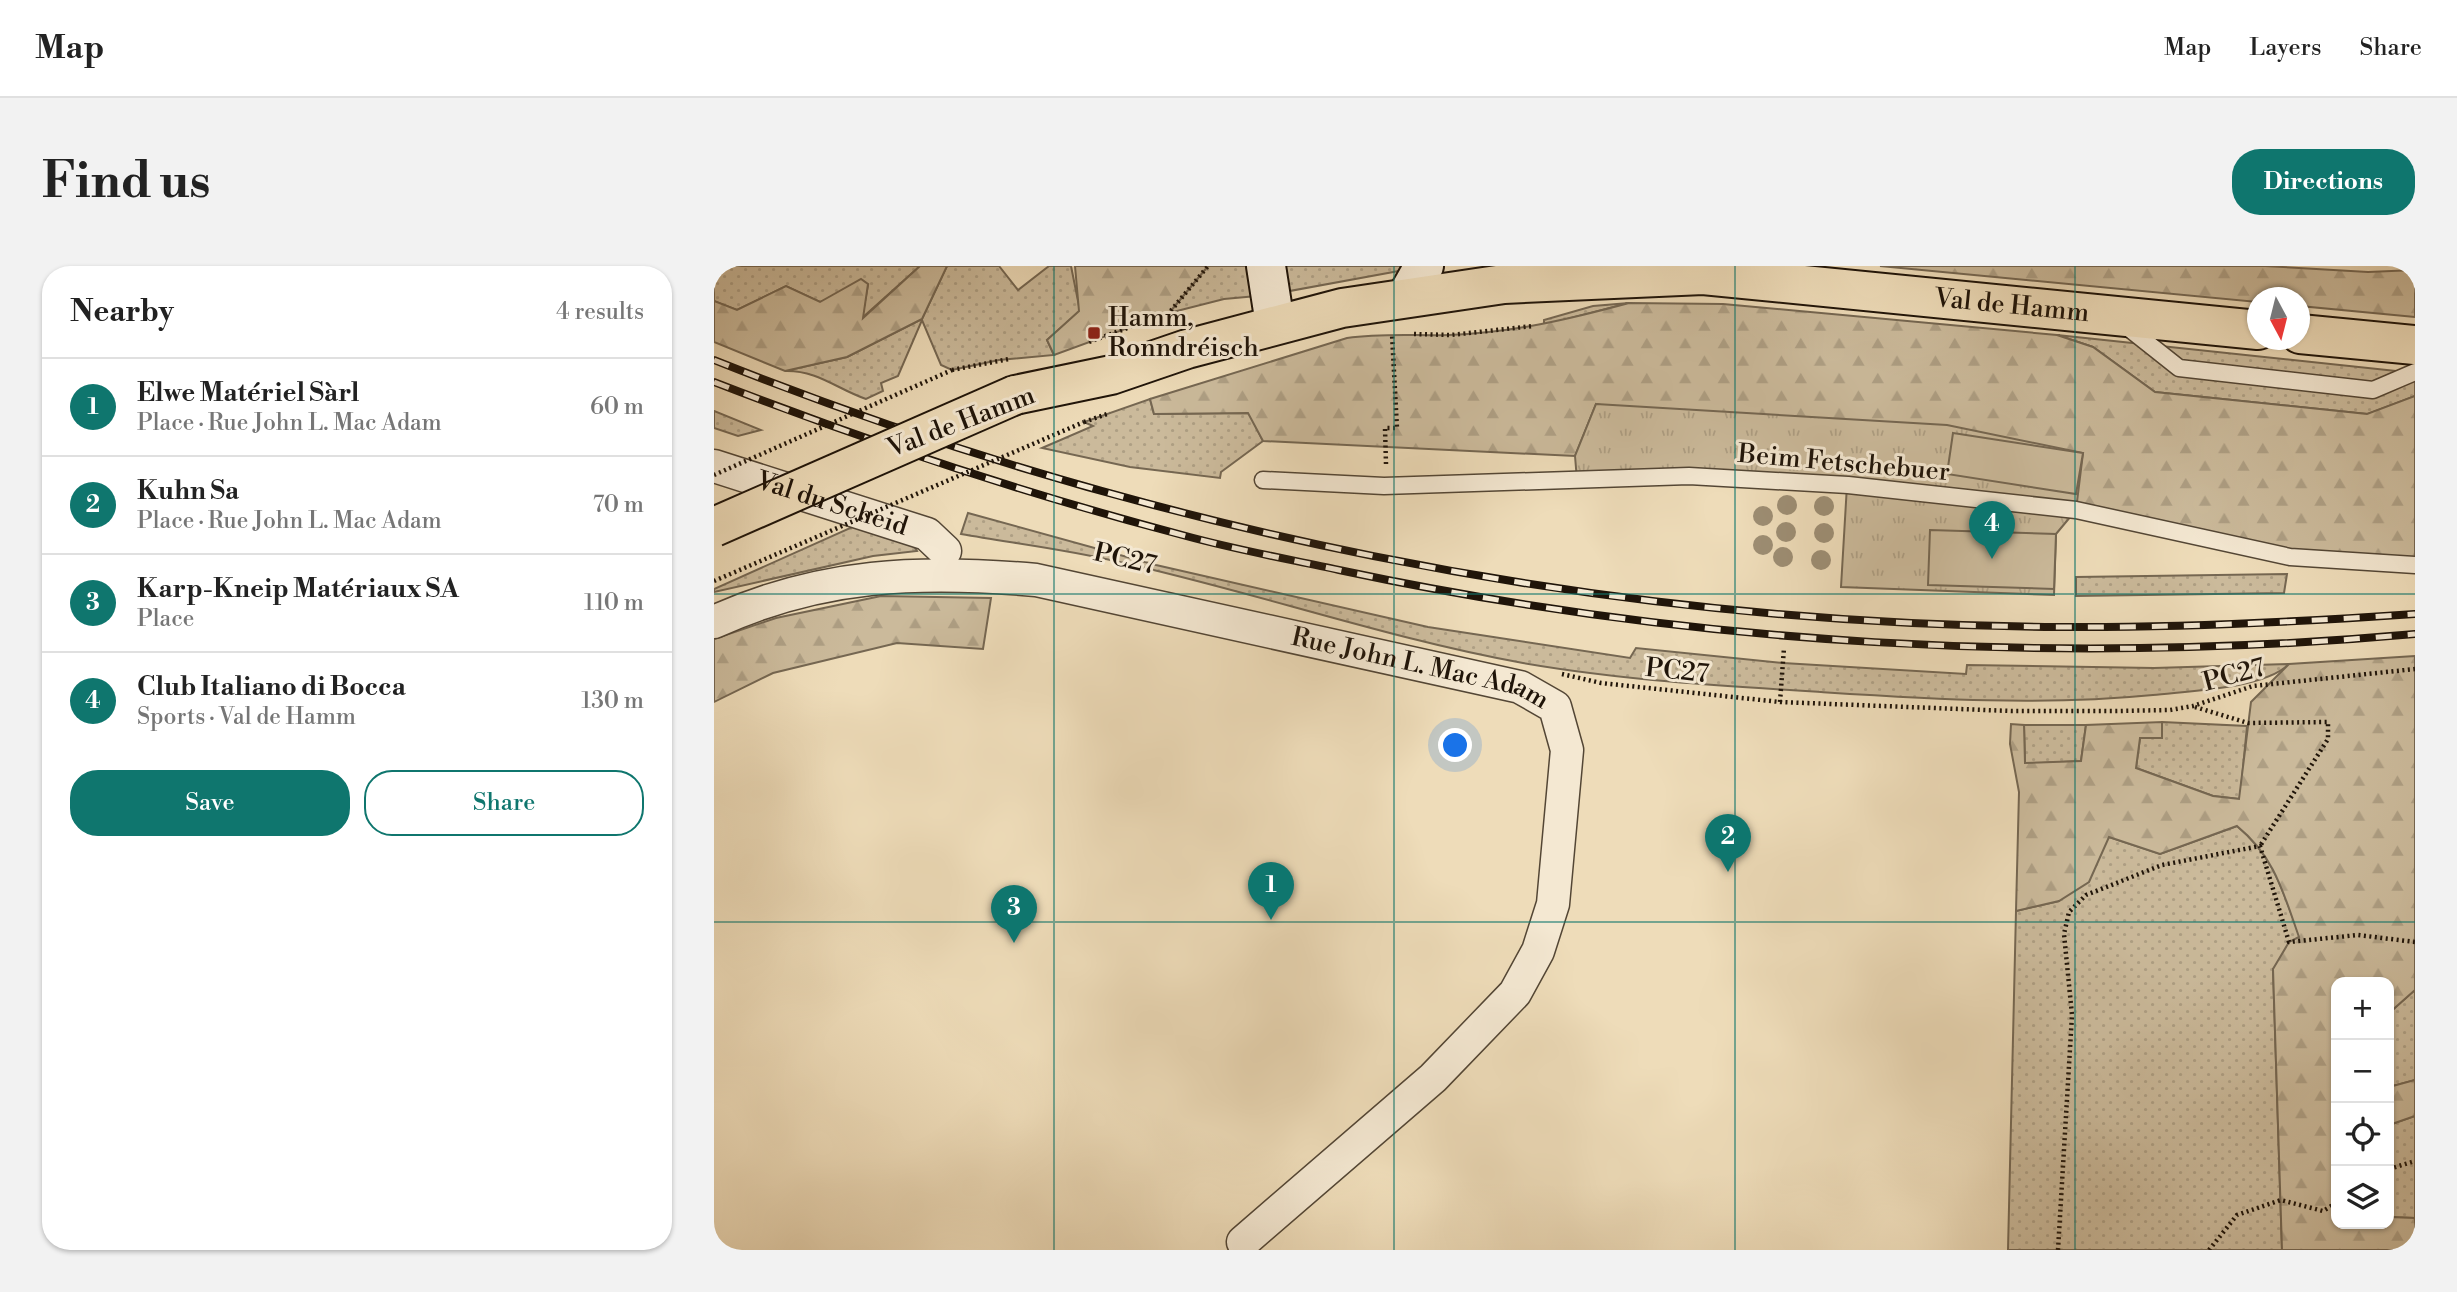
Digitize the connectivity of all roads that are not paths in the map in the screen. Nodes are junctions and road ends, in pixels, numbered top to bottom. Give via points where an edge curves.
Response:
1 (1266, 266) edge
2 (1653, 266) edge
3 (1703, 275) junction
4 (1415, 281) edge
5 (2111, 315) junction
6 (1275, 324) junction
7 (2247, 329) edge
8 (2310, 335) edge
9 (2415, 345) edge
10 (2415, 372) edge
11 (714, 467) edge
12 (1264, 480) dead end
13 (714, 527) edge
14 (945, 551) joint
15 (2415, 565) edge
16 (968, 574) junction
17 (714, 622) edge
18 (1243, 1242) dead end

1 - 6 main road
2 - 3 main road
3 - 4 main road, Val de Hamm via 1504,284
3 - 5 main road, Val de Hamm
4 - 6 main road, Val de Hamm
5 - 7 main road, Val de Hamm
5 - 10 lane via 2179,368 2373,390
6 - 13 main road, Val de Hamm, bridge via 1111,375 1014,377
8 - 9 main road
11 - 14 street, Val du Scheid via 927,534
12 - 15 lane, Beim Fetschebuer via 1384,486 1689,476 1848,485 2076,510 2290,557
14 - 16 lane
16 - 17 street, Rue John L. Mac Adam via 891,575 816,588
16 - 18 street, Rue John L. Mac Adam via 1036,580 1520,687 1555,707 1567,750 1553,904 1538,951 1515,993 1433,1078

